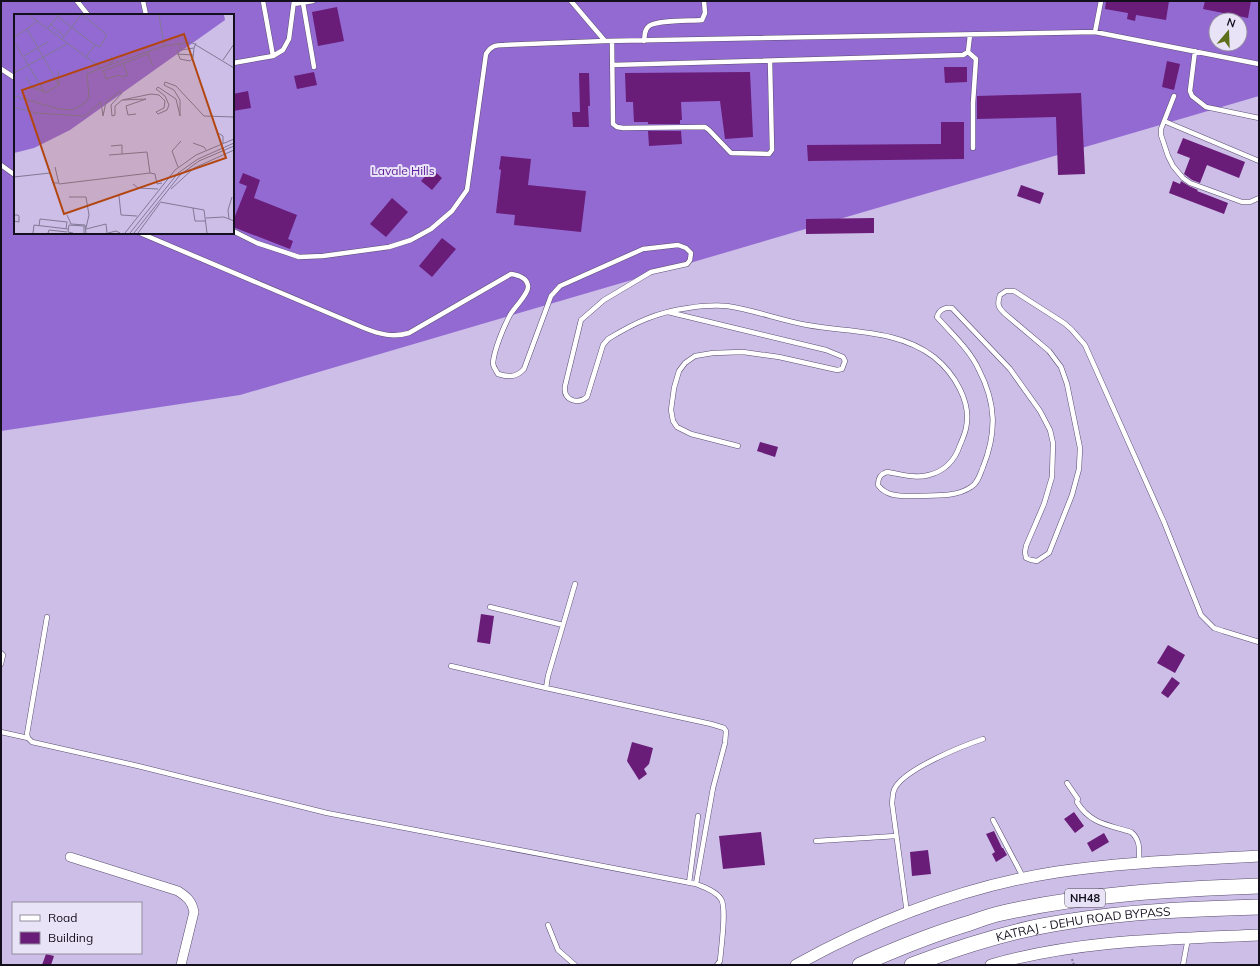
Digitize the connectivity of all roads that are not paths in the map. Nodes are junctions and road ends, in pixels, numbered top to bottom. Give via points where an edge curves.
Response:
1 (77, 1) edge
2 (143, 1) edge
3 (263, 1) edge
4 (313, 1) edge
5 (571, 1) edge
6 (704, 1) edge
7 (1100, 1) edge
8 (294, 3) edge
9 (303, 3) junction
10 (87, 14) edge
11 (146, 14) edge
12 (1095, 32) junction
13 (970, 35) junction
14 (612, 41) junction
15 (644, 41) junction
16 (605, 42) junction
17 (1195, 51) junction
18 (968, 52) junction
19 (273, 56) junction
20 (770, 61) junction
21 (234, 63) edge
22 (1259, 64) edge
23 (612, 65) junction
24 (314, 67) dead end
25 (1, 69) edge
26 (14, 77) edge
27 (1174, 96) dead end
28 (1259, 118) edge
29 (1164, 121) junction
30 (973, 148) dead end
31 (1259, 161) edge
32 (1, 165) edge
33 (14, 174) edge
34 (1259, 198) edge
35 (234, 232) edge
36 (142, 234) edge
37 (667, 312) junction
38 (738, 446) dead end
39 (575, 584) dead end
40 (490, 607) dead end
41 (46, 617) dead end
42 (563, 625) junction
43 (1259, 642) edge
44 (1, 653) edge
45 (1, 664) edge
46 (451, 666) dead end
47 (546, 688) junction
48 (1, 732) edge
49 (28, 738) junction
50 (983, 740) dead end
51 (1067, 783) dead end
52 (698, 816) dead end
53 (993, 820) dead end
54 (896, 836) junction
55 (816, 842) dead end
56 (1259, 856) edge
57 (70, 857) dead end
58 (1139, 863) junction
59 (1024, 879) junction
60 (689, 883) junction
61 (696, 884) junction
62 (1259, 886) edge
63 (1259, 907) edge
64 (907, 914) junction
65 (548, 926) dead end
66 (1259, 935) edge
67 (1188, 938) junction
68 (181, 965) edge
69 (575, 965) edge
70 (717, 965) edge
71 (796, 965) edge
72 (860, 965) edge
73 (912, 965) edge
74 (991, 965) edge
75 (1183, 965) edge

1 - 10 lane
2 - 11 lane
3 - 19 lane
4 - 9 lane
5 - 16 lane
6 - 15 lane via 705,13 702,20 659,22 645,31
7 - 12 lane
8 - 9 lane
8 - 19 lane via 289,39 283,50
9 - 24 lane
12 - 13 lane
12 - 17 lane
13 - 15 lane
13 - 18 lane
14 - 15 lane
14 - 16 lane
14 - 23 lane
16 - 35 lane via 504,44 494,45 489,49 486,54 467,190 452,211 431,229 412,240 358,252 299,257 257,243
17 - 22 lane
17 - 28 lane via 1190,91 1192,96 1206,107
18 - 20 lane via 963,55
18 - 30 lane via 976,59
19 - 21 lane
20 - 23 lane
20 - 23 lane via 773,148 768,154 731,153 705,128 617,127 613,124
25 - 26 lane
27 - 29 lane
29 - 31 lane
29 - 34 lane via 1161,129 1163,142 1173,166 1183,178 1242,202
32 - 33 lane
36 - 37 lane via 364,328 394,336 409,333 511,274 517,275 526,281 528,290 510,315 493,363 498,374 510,377 524,370 551,296 560,286 643,249 678,245 686,248 691,255 687,264 652,272 604,300 581,320 565,386 566,394 572,401 580,401 587,397 603,345 608,339 648,317
37 - 38 lane via 826,350 843,357 845,365 837,370 779,356 743,352 695,356 685,363 679,371 672,402 673,421 677,427 691,434
37 - 43 lane via 727,306 807,325 884,336 908,342 922,349 944,367 952,378 964,400 967,413 966,428 950,463 929,475 882,473 878,481 878,485 886,493 922,496 957,493 975,484 987,457 992,434 992,410 980,370 972,356 937,317 942,310 952,308 1010,369 1040,410 1050,430 1053,443 1052,477 1025,552 1026,558 1037,562 1049,553 1072,495 1079,469 1080,448 1067,384 1061,368 1049,351 998,307 1000,295 1006,291 1014,291 1064,323 1086,345 1164,522 1201,614 1214,628
39 - 42 lane
40 - 42 lane
41 - 49 lane
42 - 47 lane
44 - 45 lane
46 - 47 lane
47 - 61 lane via 724,728 725,743 713,788
48 - 49 lane
49 - 60 lane via 32,742 327,813
50 - 54 lane via 938,757 901,780 895,787 892,803
51 - 58 lane via 1084,813 1094,820 1134,835 1139,842
52 - 60 lane
53 - 59 lane
54 - 55 lane
54 - 64 lane
56 - 58 street
57 - 68 street via 178,891 188,898 194,912
58 - 59 street via 1056,872
59 - 64 street via 994,885
60 - 61 lane
61 - 70 lane via 720,898 724,908 720,961
62 - 72 highway, KATRAJ - DEHU ROAD BYPASS / NH48 via 1121,893 1061,901 1001,913 946,930
63 - 73 highway, KATRAJ - DEHU ROAD BYPASS / NH48 via 1123,914 1064,922 1006,934
64 - 71 street via 877,925
65 - 69 lane via 558,950
66 - 67 street
67 - 74 street via 1069,948
67 - 75 lane

